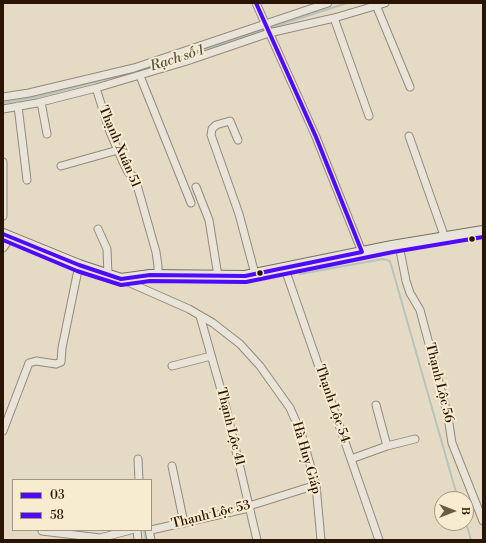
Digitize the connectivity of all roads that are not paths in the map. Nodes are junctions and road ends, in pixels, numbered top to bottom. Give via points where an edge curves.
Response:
1 (256, 3) edge
2 (328, 3) edge
3 (384, 3) edge
4 (376, 6) junction
5 (334, 18) junction
6 (265, 25) junction
7 (269, 33) junction
8 (140, 76) junction
9 (410, 86) dead end
10 (96, 88) junction
11 (3, 97) edge
12 (40, 102) junction
13 (18, 106) junction
14 (3, 109) edge
15 (369, 116) dead end
16 (47, 134) dead end
17 (409, 136) dead end
18 (238, 140) dead end
19 (118, 150) junction
20 (3, 162) edge
21 (61, 166) dead end
22 (27, 180) dead end
23 (196, 187) dead end
24 (192, 203) dead end
25 (3, 216) edge
26 (98, 229) dead end
27 (483, 231) edge
28 (7, 235) edge
29 (444, 238) junction
30 (399, 245) junction
31 (3, 248) edge
32 (362, 252) junction
33 (79, 265) junction
34 (285, 269) junction
35 (255, 274) junction
36 (108, 275) junction
37 (158, 275) junction
38 (218, 276) junction
39 (121, 279) junction
40 (200, 316) junction
41 (211, 356) junction
42 (172, 366) dead end
43 (376, 404) dead end
44 (3, 431) edge
45 (415, 439) dead end
46 (387, 446) junction
47 (351, 458) junction
48 (138, 459) dead end
49 (172, 466) dead end
50 (140, 479) edge
51 (316, 485) junction
52 (251, 506) junction
53 (483, 521) edge
54 (184, 523) junction
55 (152, 530) edge
56 (42, 531) dead end
57 (128, 531) edge
58 (100, 539) edge
59 (257, 540) edge
60 (321, 540) edge
61 (379, 540) edge

1 - 6 street
2 - 6 street
3 - 4 street
4 - 5 street
4 - 9 street
5 - 7 street
5 - 15 street
6 - 7 street
6 - 11 street via 134,68
7 - 8 street
7 - 32 street via 316,137
8 - 10 street
8 - 24 street
10 - 12 street
10 - 19 street, Thạnh Xuân 51
12 - 13 street
12 - 16 street
13 - 14 street
13 - 22 street
17 - 29 street
18 - 35 street via 230,121 212,129 211,135 239,214
19 - 21 street
19 - 37 street, Thạnh Xuân 51 via 128,172 135,178 156,252
20 - 25 street
23 - 38 street via 209,220
26 - 36 street via 107,249
27 - 29 street
28 - 31 street
28 - 33 street, Hà Huy Giáp
29 - 30 street
30 - 32 street
30 - 53 street, Thạnh Lộc 56 via 406,281 420,310 448,417 452,443
32 - 34 street
33 - 36 street, Hà Huy Giáp
33 - 44 street via 61,362 29,363
34 - 35 street
34 - 47 street, Thạnh Lộc 54
35 - 38 street
36 - 39 street, Hà Huy Giáp
37 - 38 street
37 - 39 street
39 - 40 street, Hà Huy Giáp
40 - 41 street, Thạnh Lộc 41
40 - 51 street, Hà Huy Giáp via 240,344 277,388 290,408 301,434
41 - 42 street
41 - 52 street, Thạnh Lộc 41
43 - 46 street
45 - 46 street
46 - 47 street
47 - 61 street, Thạnh Lộc 54
48 - 50 street
49 - 54 street
51 - 52 street, Thạnh Lộc 53
51 - 60 street, Hà Huy Giáp
52 - 54 street, Thạnh Lộc 53
52 - 59 street, Thạnh Lộc 41
54 - 55 street, Thạnh Lộc 53
56 - 58 street
57 - 58 street

